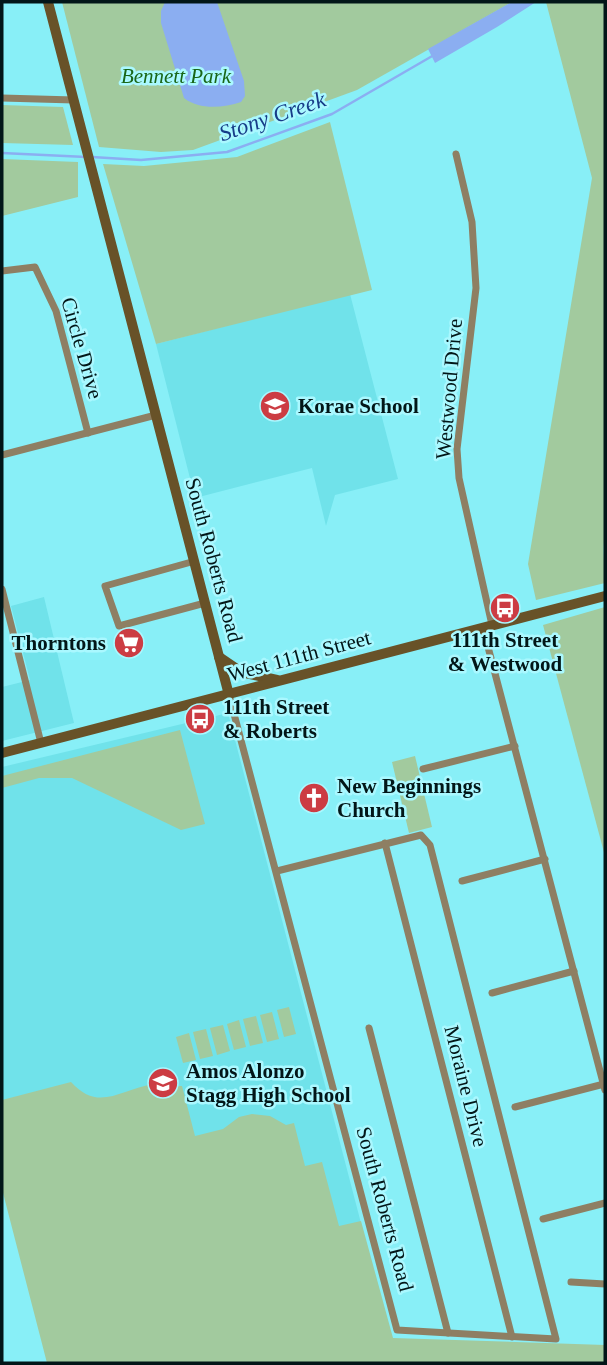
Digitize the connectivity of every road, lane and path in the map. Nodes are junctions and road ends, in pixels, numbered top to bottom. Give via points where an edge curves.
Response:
1 (48, 2) edge
2 (2, 98) edge
3 (74, 100) junction
4 (457, 154) dead end
5 (2, 271) edge
6 (156, 415) junction
7 (88, 433) junction
8 (2, 455) edge
9 (195, 561) junction
10 (2, 589) edge
11 (605, 596) edge
12 (205, 603) junction
13 (488, 627) junction
14 (219, 657) junction
15 (281, 681) junction
16 (229, 695) junction
17 (41, 743) junction
18 (515, 746) junction
19 (2, 753) edge
20 (423, 769) dead end
21 (385, 844) junction
22 (545, 859) junction
23 (277, 872) junction
24 (462, 881) dead end
25 (574, 971) junction
26 (492, 993) dead end
27 (369, 1028) dead end
28 (605, 1087) edge
29 (515, 1107) dead end
30 (605, 1203) edge
31 (543, 1219) dead end
32 (571, 1282) dead end
33 (605, 1284) edge
34 (448, 1333) junction
35 (512, 1337) junction

1 - 3 street, South Roberts Road
2 - 3 street
3 - 6 street, South Roberts Road
4 - 13 street, Westwood Drive via 472,222 476,288 457,449
5 - 7 street, Circle Drive via 35,267 56,311
6 - 7 street
6 - 9 street, South Roberts Road
7 - 8 street
9 - 12 street, South Roberts Road
9 - 12 street via 105,586 119,626
10 - 17 street
11 - 13 street, West 111th Street
12 - 14 street, South Roberts Road
13 - 15 street, West 111th Street
13 - 18 street, Westwood Drive
14 - 15 street via 241,672
14 - 16 street, South Roberts Road
15 - 16 street, West 111th Street
16 - 17 street, West 111th Street
16 - 23 street, South Roberts Road
17 - 19 street, West 111th Street
18 - 20 street
18 - 22 street, Westwood Drive
21 - 23 street
21 - 35 street, Moraine Drive
21 - 35 street via 421,835 430,845 556,1339
22 - 24 street
22 - 25 street, Westwood Drive
23 - 34 street, South Roberts Road via 397,1330
25 - 26 street
25 - 28 street, Westwood Drive
27 - 34 street
28 - 29 street
30 - 31 street
32 - 33 street
34 - 35 street

